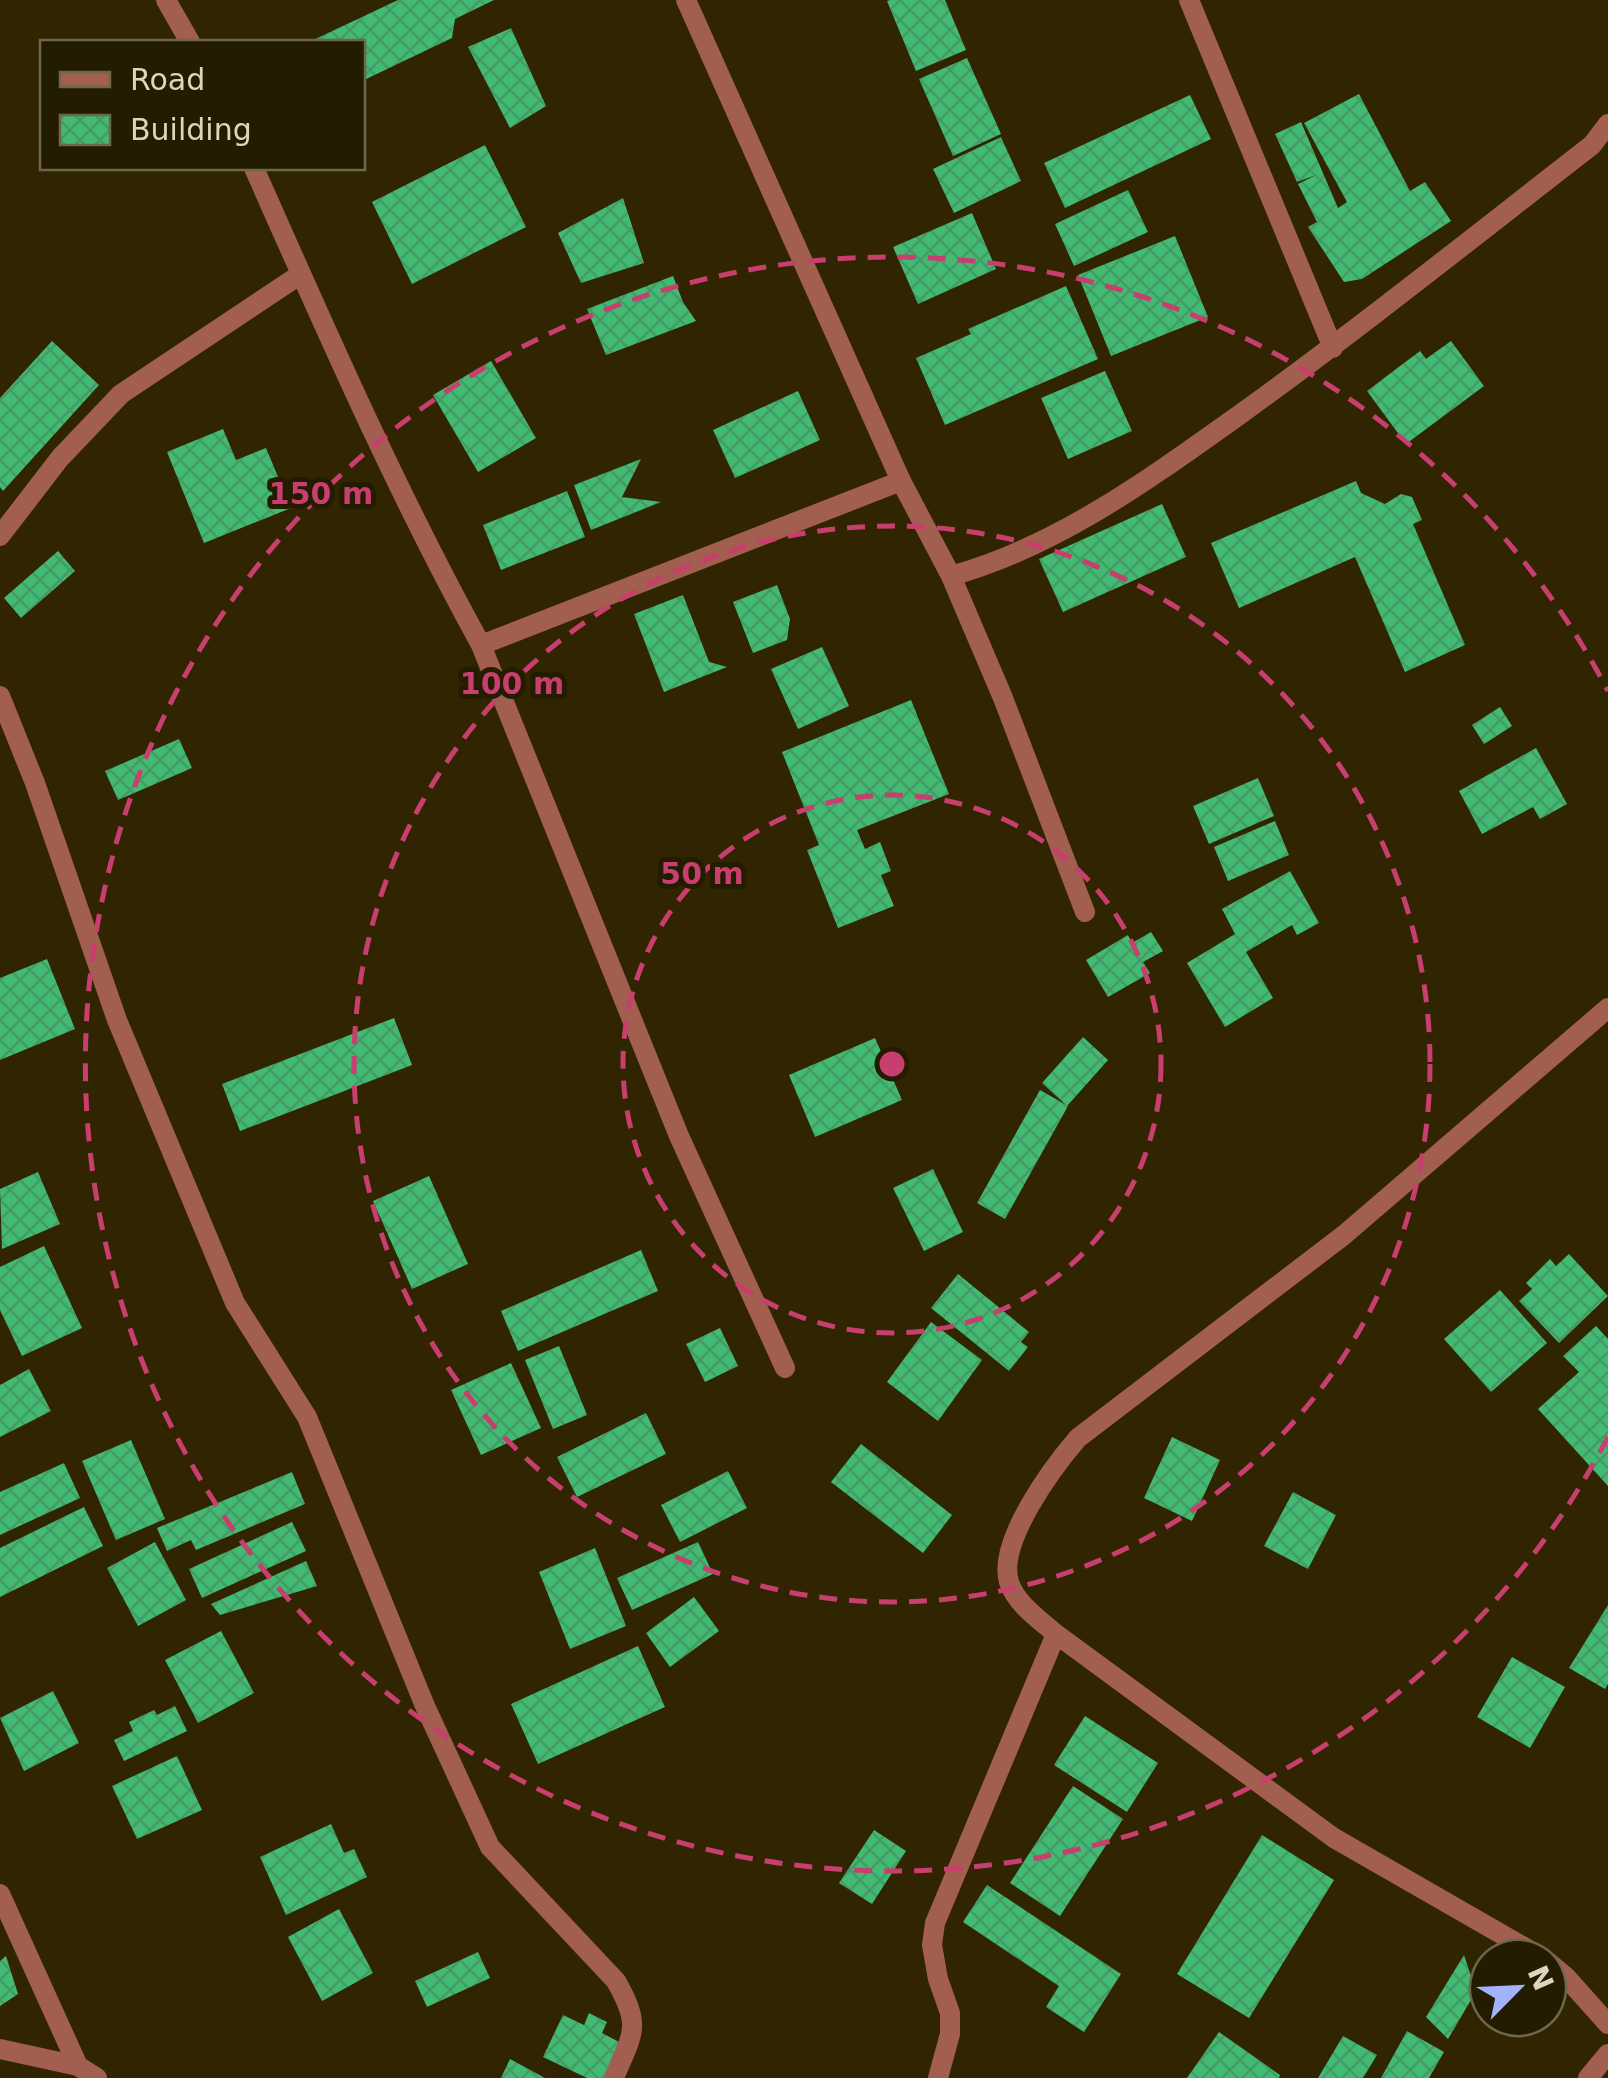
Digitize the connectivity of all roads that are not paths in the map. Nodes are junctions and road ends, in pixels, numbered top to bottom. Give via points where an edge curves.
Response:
1 (166, 0) edge
2 (686, 0) edge
3 (1189, 0) edge
4 (189, 40) edge
5 (1608, 124) edge
6 (255, 170) edge
7 (302, 274) junction
8 (1333, 348) junction
9 (901, 481) junction
10 (0, 536) edge
11 (951, 576) junction
12 (481, 645) junction
13 (0, 696) edge
14 (1085, 912) dead end
15 (1608, 1008) edge
16 (785, 1368) dead end
17 (1056, 1634) junction
18 (0, 1894) edge
19 (1507, 1938) edge
20 (1568, 1979) edge
21 (1608, 2024) edge
22 (0, 2049) edge
23 (1608, 2054) edge
24 (88, 2072) edge
25 (614, 2078) edge
26 (938, 2078) edge
27 (1588, 2078) edge

1 - 4 street
2 - 9 street
3 - 8 street
5 - 8 street via 1592,144
6 - 7 street
7 - 10 street via 121,394
7 - 12 street
8 - 11 street via 1079,522 994,564
9 - 11 street
9 - 12 street
11 - 14 street
12 - 16 street via 679,1136
13 - 25 street via 116,1020 235,1303 307,1417 490,1847 616,1981 631,2006 634,2028
15 - 17 street via 1344,1235 1078,1438 1051,1470 1010,1555 1009,1580 1022,1604
17 - 19 street via 1334,1838
17 - 26 street via 935,1923 932,1946 950,2012
18 - 24 street
20 - 21 street
22 - 24 street
23 - 27 street

